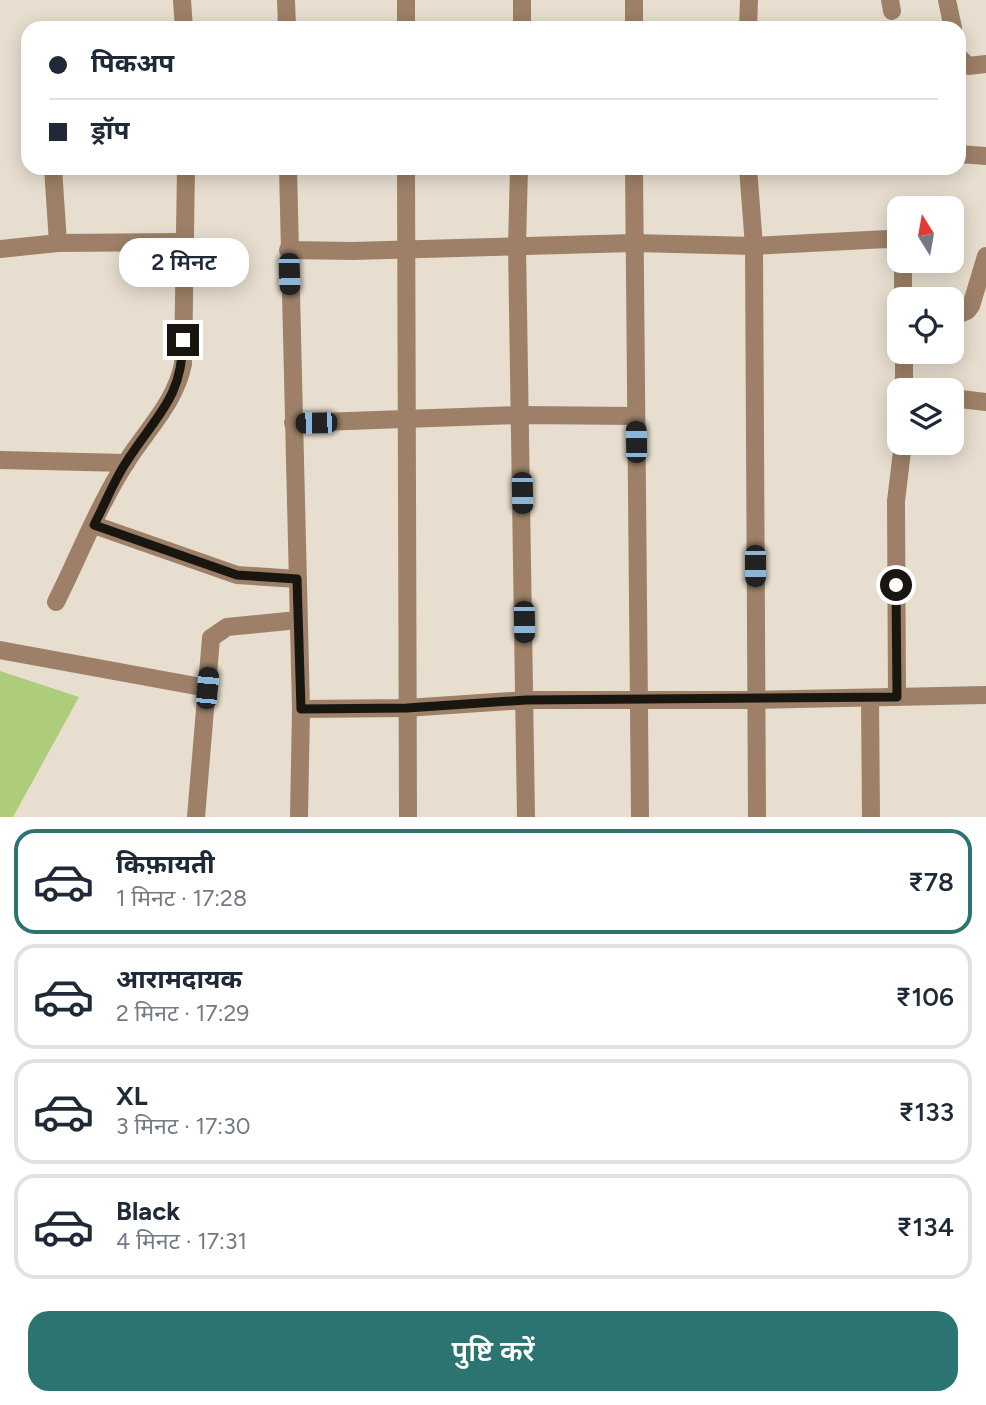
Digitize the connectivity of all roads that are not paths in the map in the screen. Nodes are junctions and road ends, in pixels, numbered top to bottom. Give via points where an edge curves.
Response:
1 (182, 0) edge
2 (286, 0) edge
3 (406, 0) edge
4 (522, 0) edge
5 (634, 0) edge
6 (749, 0) edge
7 (947, 0) edge
8 (184, 21) edge
9 (287, 21) edge
10 (406, 21) edge
11 (522, 21) edge
12 (634, 21) edge
13 (748, 21) edge
14 (952, 21) edge
15 (966, 64) edge
16 (986, 64) edge
17 (966, 155) edge
18 (986, 156) edge
19 (53, 175) edge
20 (186, 175) edge
21 (288, 175) edge
22 (406, 175) edge
23 (519, 175) edge
24 (634, 175) edge
25 (749, 175) edge
26 (887, 239) edge
27 (184, 242) junction
28 (58, 243) junction
29 (634, 243) junction
30 (517, 245) junction
31 (754, 246) junction
32 (406, 248) junction
33 (0, 249) edge
34 (289, 250) junction
35 (986, 257) edge
36 (964, 310) edge
37 (964, 399) edge
38 (986, 402) edge
39 (520, 415) junction
40 (636, 416) junction
41 (406, 421) junction
42 (293, 423) junction
43 (902, 455) edge
44 (0, 460) edge
45 (125, 463) junction
46 (94, 525) junction
47 (297, 579) junction
48 (56, 602) dead end
49 (298, 620) junction
50 (0, 650) edge
51 (207, 688) junction
52 (986, 695) edge
53 (897, 697) junction
54 (870, 698) junction
55 (526, 700) junction
56 (756, 700) junction
57 (638, 701) junction
58 (407, 708) junction
59 (301, 709) junction
60 (196, 817) edge
61 (299, 817) edge
62 (408, 817) edge
63 (526, 817) edge
64 (640, 817) edge
65 (757, 817) edge
66 (872, 817) edge

1 - 8 street
2 - 9 street
3 - 10 street
4 - 11 street
5 - 12 street
6 - 13 street
7 - 14 street
15 - 16 street
17 - 18 street
19 - 28 street
20 - 27 street
21 - 34 street
22 - 32 street
23 - 30 street
24 - 29 street
25 - 31 street
26 - 31 street
27 - 28 street
27 - 45 street via 179,382
28 - 33 street
29 - 30 street
29 - 31 street
29 - 40 street
30 - 32 street
30 - 39 street
31 - 56 street
32 - 34 street
32 - 41 street
34 - 42 street
35 - 36 street via 971,306
37 - 38 street
39 - 40 street
39 - 41 street
39 - 55 street
40 - 57 street
41 - 42 street
41 - 58 street
42 - 47 street
43 - 53 street via 896,501
44 - 45 street
45 - 46 street
46 - 47 street via 237,575
46 - 48 street
47 - 49 street
49 - 51 street via 219,631 211,638
49 - 59 street
50 - 51 street
51 - 60 street
52 - 53 street
53 - 54 street
54 - 56 street
54 - 66 street
55 - 57 street
55 - 58 street
55 - 63 street
56 - 57 street
56 - 65 street
57 - 64 street
58 - 59 street
58 - 62 street
59 - 61 street

